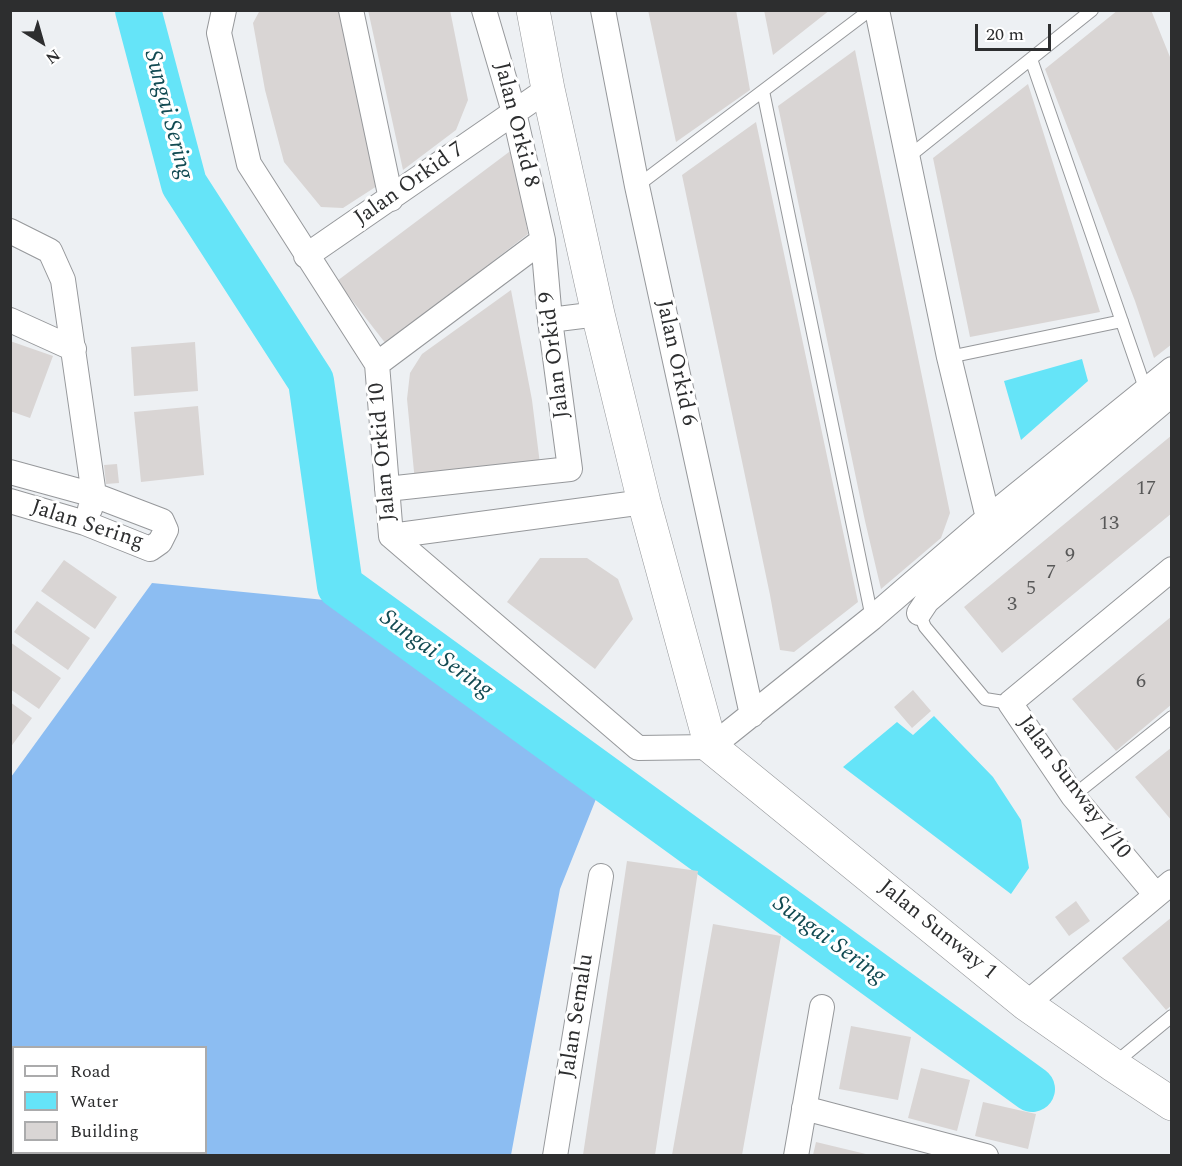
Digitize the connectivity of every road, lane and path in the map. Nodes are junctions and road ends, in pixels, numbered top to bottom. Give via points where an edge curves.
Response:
1 (224, 10) edge
2 (351, 10) edge
3 (484, 10) edge
4 (533, 10) edge
5 (603, 10) edge
6 (870, 10) edge
7 (877, 10) edge
8 (1092, 10) edge
9 (1031, 59) junction
10 (548, 89) junction
11 (763, 91) junction
12 (514, 112) junction
13 (907, 158) junction
14 (637, 186) junction
15 (391, 199) junction
16 (10, 231) edge
17 (543, 240) junction
18 (306, 256) junction
19 (598, 314) junction
20 (10, 320) edge
21 (550, 320) junction
22 (1122, 321) junction
23 (74, 348) junction
24 (949, 357) junction
25 (377, 364) junction
26 (1172, 369) edge
27 (1146, 391) junction
28 (1172, 394) edge
29 (10, 472) edge
30 (387, 489) junction
31 (94, 495) junction
32 (10, 501) edge
33 (644, 502) junction
34 (988, 518) junction
35 (85, 523) junction
36 (391, 536) junction
37 (1172, 568) edge
38 (919, 613) joint
39 (872, 618) junction
40 (1010, 703) junction
41 (752, 715) junction
42 (1172, 717) edge
43 (711, 747) junction
44 (1073, 796) junction
45 (601, 876) dead end
46 (1164, 889) edge
47 (1026, 1004) junction
48 (822, 1007) dead end
49 (1172, 1016) edge
50 (1113, 1065) junction
51 (1172, 1104) edge
52 (804, 1108) junction
53 (555, 1155) edge
54 (796, 1155) edge
55 (986, 1155) edge

1 - 18 street, Jalan Orkid 10 via 219,33 249,164
2 - 15 street
3 - 12 street, Jalan Orkid 8
4 - 10 street
5 - 14 street, Jalan Orkid 6
6 - 11 lane
7 - 13 street
8 - 9 lane
9 - 13 lane
9 - 22 lane
10 - 12 street, Jalan Orkid 7
10 - 19 street
11 - 14 lane
11 - 39 lane
12 - 15 street, Jalan Orkid 7
12 - 17 street, Jalan Orkid 8
13 - 24 street
14 - 41 street, Jalan Orkid 6
15 - 18 street, Jalan Orkid 7
16 - 23 street via 50,251 63,280
17 - 21 street, Jalan Orkid 9
17 - 25 street
18 - 25 street, Jalan Orkid 10
19 - 21 street
19 - 33 street
20 - 23 street
21 - 30 street, Jalan Orkid 9 via 570,469
22 - 24 lane
22 - 27 lane
23 - 31 street
24 - 34 street
25 - 30 street, Jalan Orkid 10
26 - 27 street
27 - 34 street
28 - 38 street via 927,601
29 - 31 street, Jalan Sering
30 - 36 street, Jalan Orkid 10
31 - 35 street
31 - 35 street, Jalan Sering via 162,520 166,530 160,542 150,549
32 - 35 street, Jalan Sering
33 - 36 street
33 - 43 street
34 - 39 street
36 - 43 street, Jalan Orkid 10 via 638,748
37 - 40 street, Jalan Sunway 1/10
38 - 40 lane via 925,627 985,699
39 - 41 street
40 - 44 street, Jalan Sunway 1/10
41 - 43 street
42 - 44 lane
43 - 47 street, Jalan Sunway 1
44 - 46 street, Jalan Sunway 1/10
45 - 53 street, Jalan Semalu
46 - 47 street
47 - 50 street, Jalan Sunway 1
48 - 52 street
49 - 50 lane
50 - 51 street, Jalan Sunway 1
52 - 54 street
52 - 55 street

